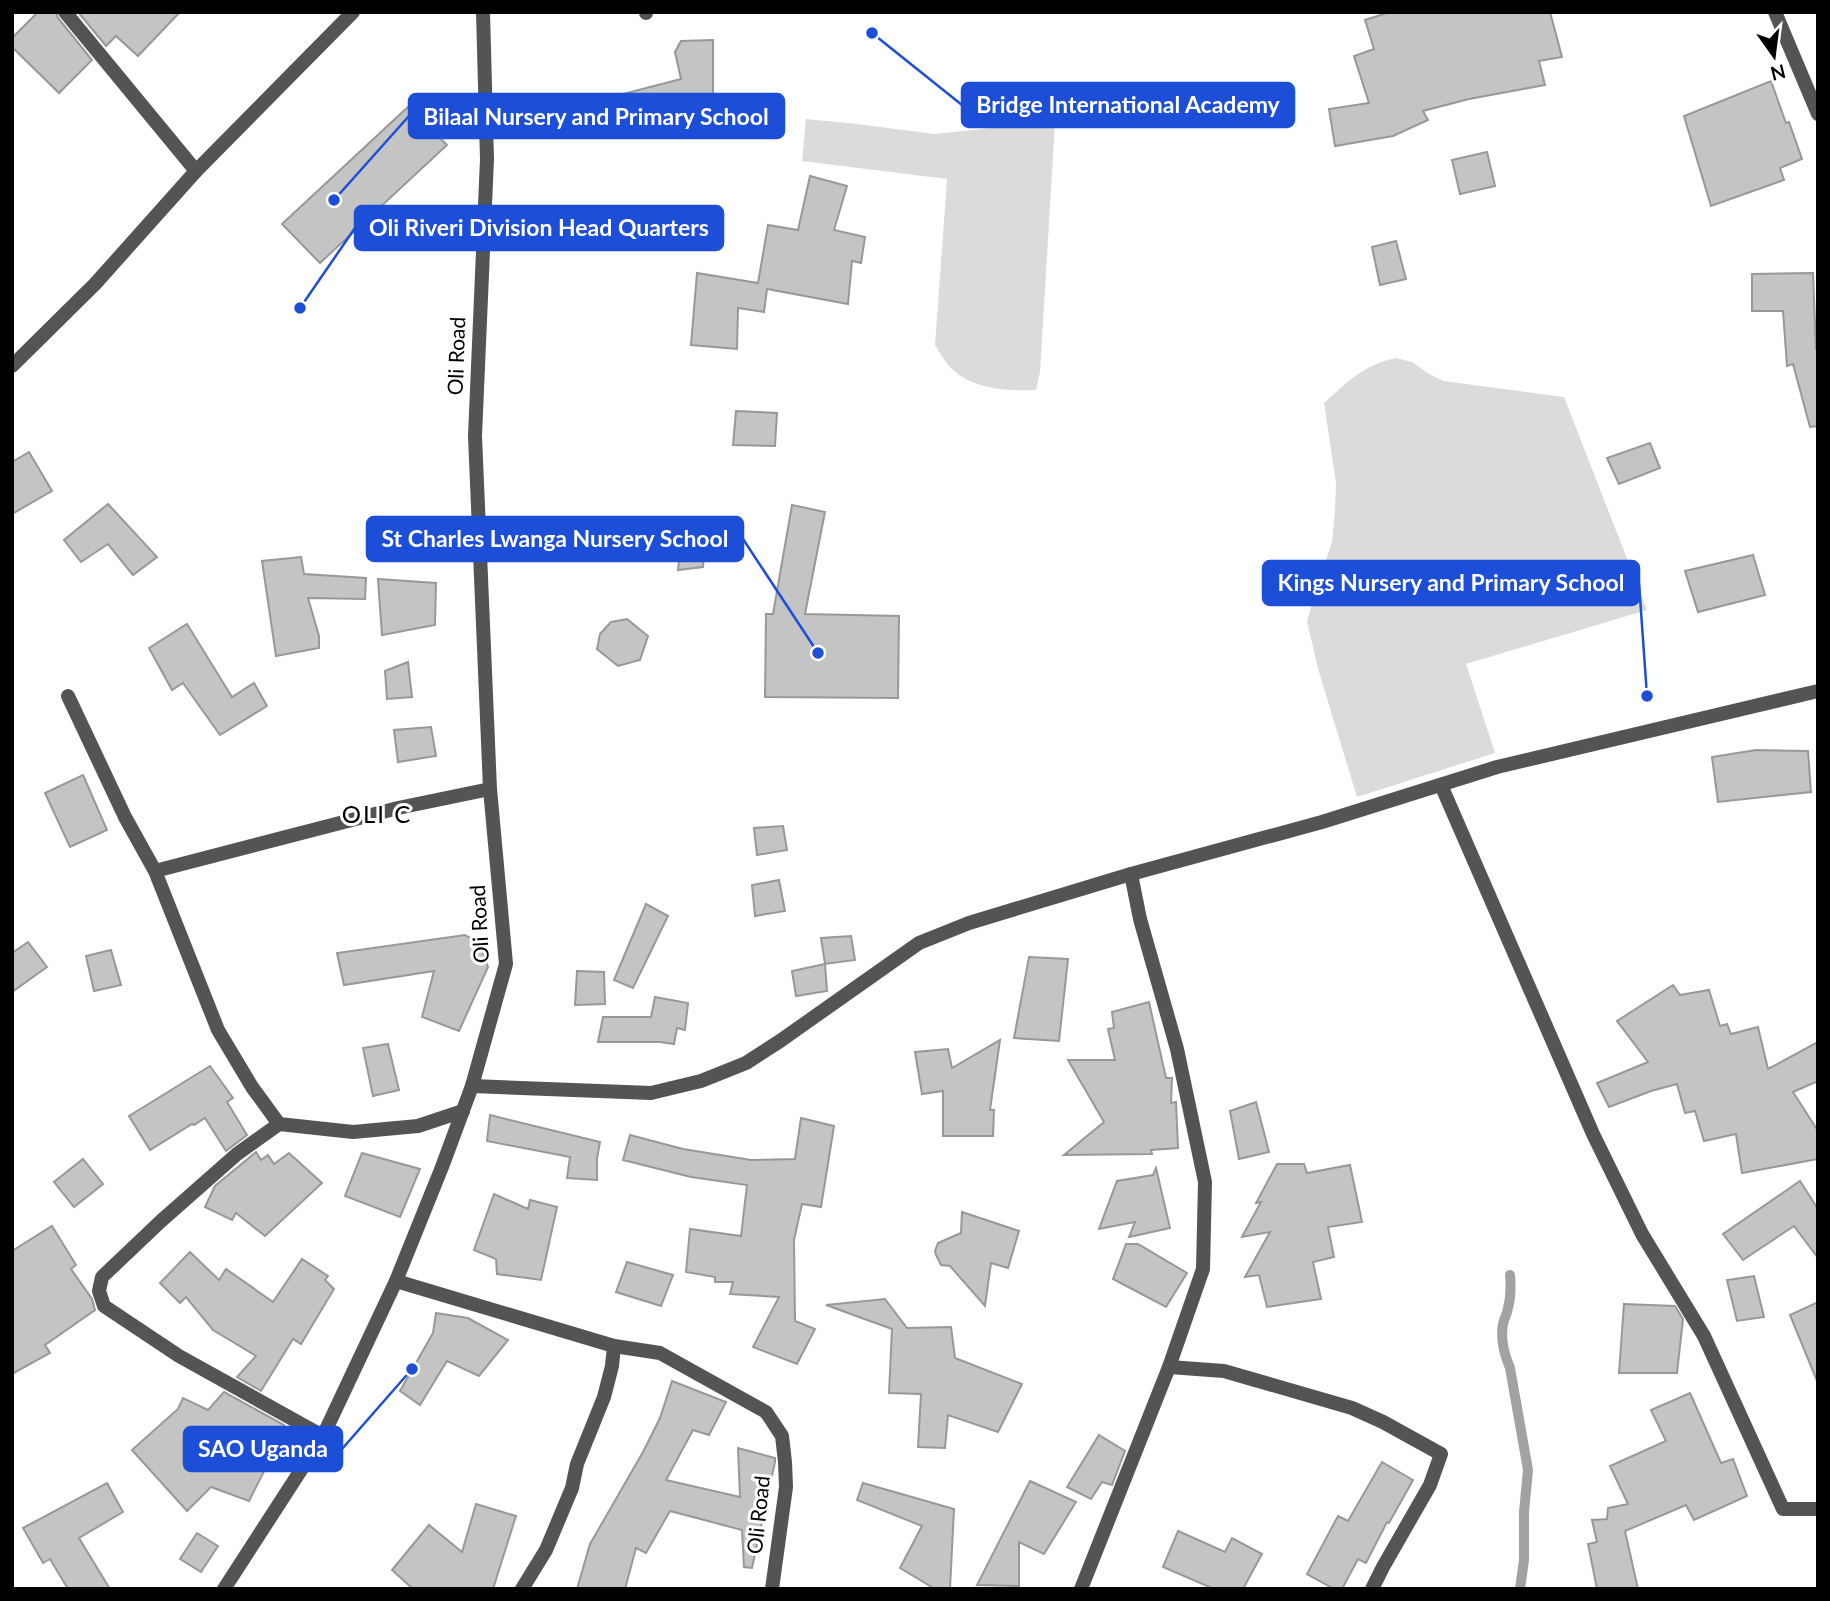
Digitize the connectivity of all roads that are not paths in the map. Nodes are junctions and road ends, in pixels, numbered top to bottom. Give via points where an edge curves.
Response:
1 (65, 12) edge
2 (353, 12) edge
3 (483, 12) edge
4 (1775, 12) edge
5 (1818, 114) edge
6 (196, 171) junction
7 (12, 366) edge
8 (1818, 691) edge
9 (68, 696) dead end
10 (1441, 785) junction
11 (490, 789) junction
12 (155, 871) junction
13 (1131, 874) junction
14 (472, 1086) junction
15 (463, 1111) junction
16 (279, 1124) junction
17 (396, 1281) junction
18 (614, 1346) junction
19 (1168, 1367) junction
20 (323, 1436) junction
21 (1818, 1509) edge
22 (224, 1589) edge
23 (522, 1589) edge
24 (772, 1589) edge
25 (1081, 1589) edge
26 (1373, 1589) edge

1 - 6 street
2 - 6 street
3 - 11 street, Oli Road via 486,159 475,436
4 - 5 street
6 - 7 street via 95,284
8 - 10 street via 1497,767
9 - 12 street
10 - 13 street
10 - 21 street via 1592,1134 1642,1234 1704,1336 1783,1509
11 - 12 street
11 - 14 street, Oli Road via 506,964
12 - 16 street via 218,1030
13 - 14 street via 969,923 919,943 746,1063 701,1081 651,1093
13 - 19 street via 1177,1049 1205,1182 1203,1269
14 - 15 street, Oli Road
15 - 16 street via 418,1126 352,1132
15 - 17 street, Oli Road
16 - 20 street via 160,1221 102,1277 99,1291 104,1306 179,1356
17 - 18 street, Oli Road
17 - 20 street
18 - 23 street via 604,1397 572,1488
18 - 24 street, Oli Road via 660,1353 766,1412 782,1436 786,1487
19 - 25 street
19 - 26 street via 1224,1371 1342,1405 1441,1454 1430,1485
20 - 22 street

